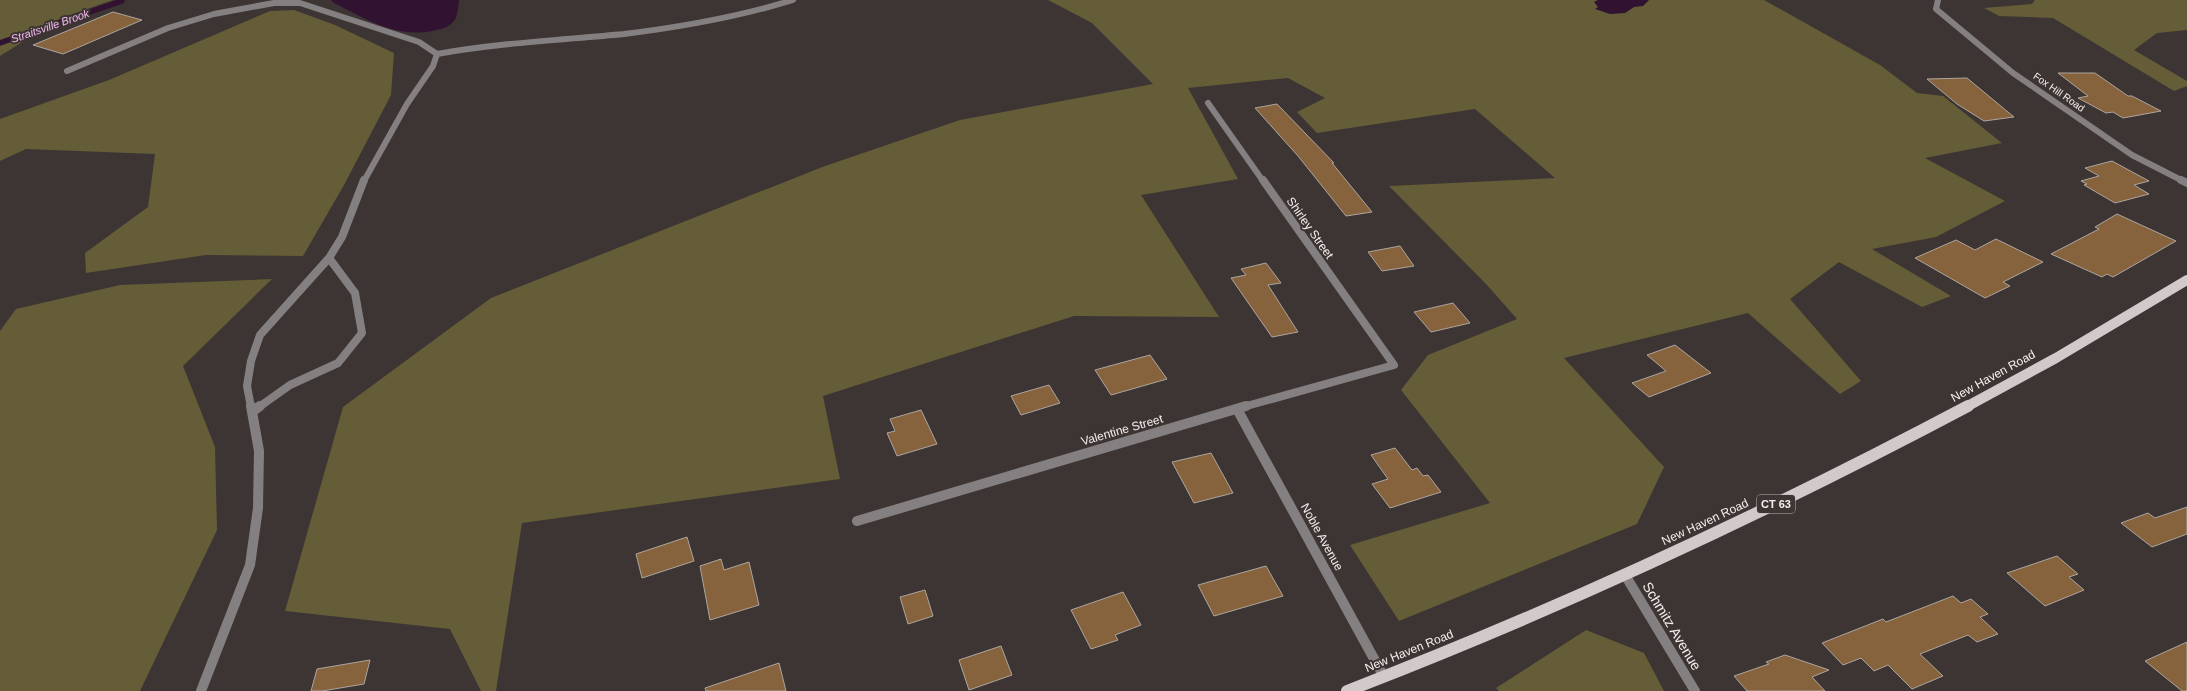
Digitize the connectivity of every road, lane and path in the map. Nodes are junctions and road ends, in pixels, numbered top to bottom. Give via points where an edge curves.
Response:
1 (793, 0) edge
2 (1938, 0) edge
3 (436, 54) junction
4 (67, 71) dead end
5 (1208, 103) dead end
6 (2187, 183) edge
7 (329, 258) junction
8 (2185, 283) edge
9 (1394, 365) joint
10 (1237, 409) junction
11 (252, 412) junction
12 (857, 521) dead end
13 (1625, 576) junction
14 (1384, 677) junction
15 (201, 691) edge
16 (1348, 691) edge
17 (1695, 691) edge

1 - 3 street via 704,23 600,36 508,43
2 - 6 street, Fox Hill Road via 1936,9 2013,72 2132,155
3 - 4 street via 418,42 300,2 274,3 214,14 168,28
3 - 7 street via 433,66 407,104 362,184 342,237
5 - 9 street, Shirley Street
7 - 11 street via 260,335 251,361 247,386
7 - 11 street via 355,293 362,334 338,363 290,385
8 - 13 main road, New Haven Road / CT 63 via 1972,405 1818,484
9 - 10 street, Valentine Street
10 - 12 street, Valentine Street
10 - 14 street, Noble Avenue
11 - 15 street via 259,451 258,508 250,565
13 - 14 main road, New Haven Road / CT 63
13 - 17 street, Schmitz Avenue
14 - 16 main road, New Haven Road / CT 63

